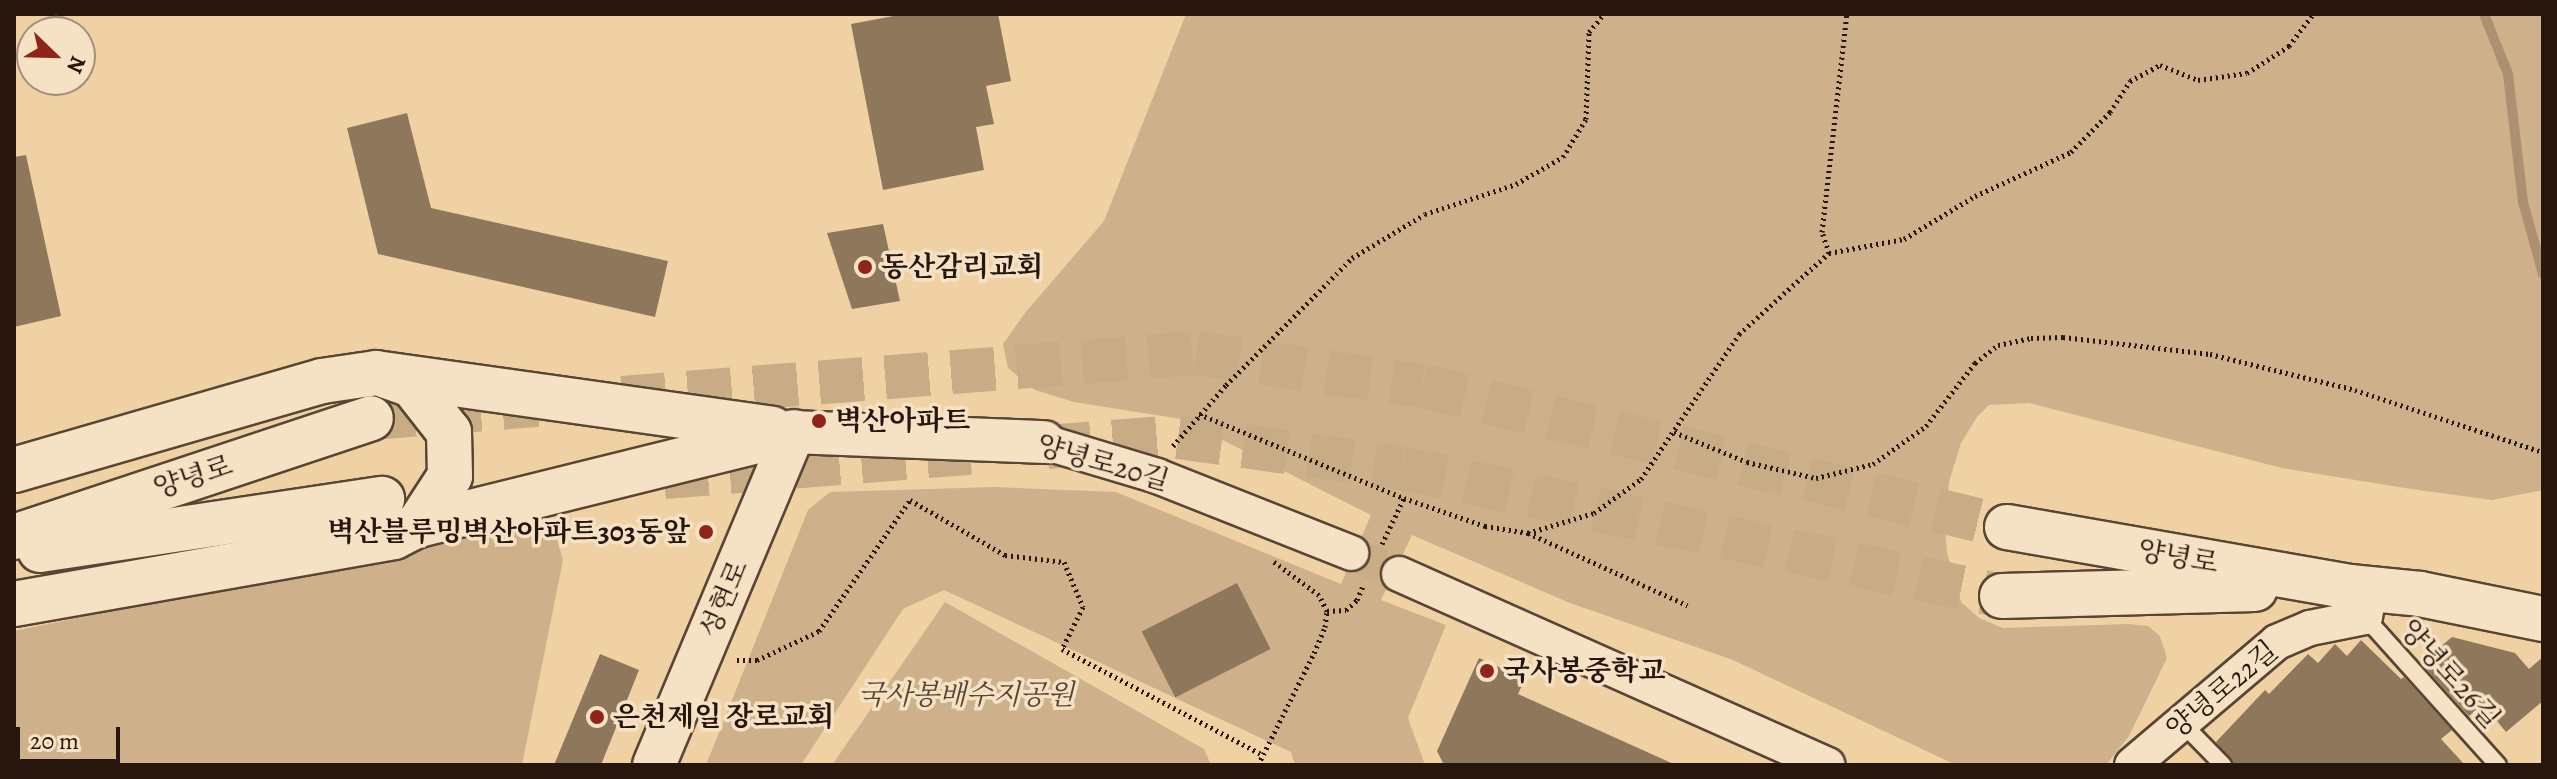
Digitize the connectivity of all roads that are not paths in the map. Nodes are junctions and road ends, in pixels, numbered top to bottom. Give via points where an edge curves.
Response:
1 (376, 373) junction
2 (371, 418) tunnel mouth
3 (794, 432) junction
4 (1044, 442) joint
5 (14, 470) edge
6 (382, 499) dead end
7 (418, 525) junction
8 (2007, 527) tunnel mouth
9 (14, 537) edge
10 (1351, 553) tunnel mouth
11 (14, 554) edge
12 (1399, 574) tunnel mouth
13 (2002, 596) tunnel mouth
14 (2361, 597) junction
15 (14, 604) edge
16 (2543, 619) edge
17 (2182, 723) junction
18 (654, 765) edge
19 (1827, 765) edge
20 (2132, 765) edge
21 (2223, 765) edge
22 (2498, 765) edge

1 - 3 main road
1 - 5 main road via 322,381
1 - 7 main road via 412,385 449,432 450,476
2 - 9 main road, 양녕로
3 - 4 street, 양녕로20길
3 - 7 main road
3 - 18 street, 성현로
4 - 10 street, 양녕로20길 via 1157,476
6 - 11 main road, 양녕로
7 - 15 main road via 394,537
8 - 14 main road, 양녕로
12 - 19 street
13 - 14 main road, 양녕로
14 - 16 main road, 양녕로 via 2420,594
14 - 17 street, 양녕로22길 via 2277,642
14 - 22 lane, 양녕로26길
17 - 20 street, 양녕로22길
17 - 21 lane

